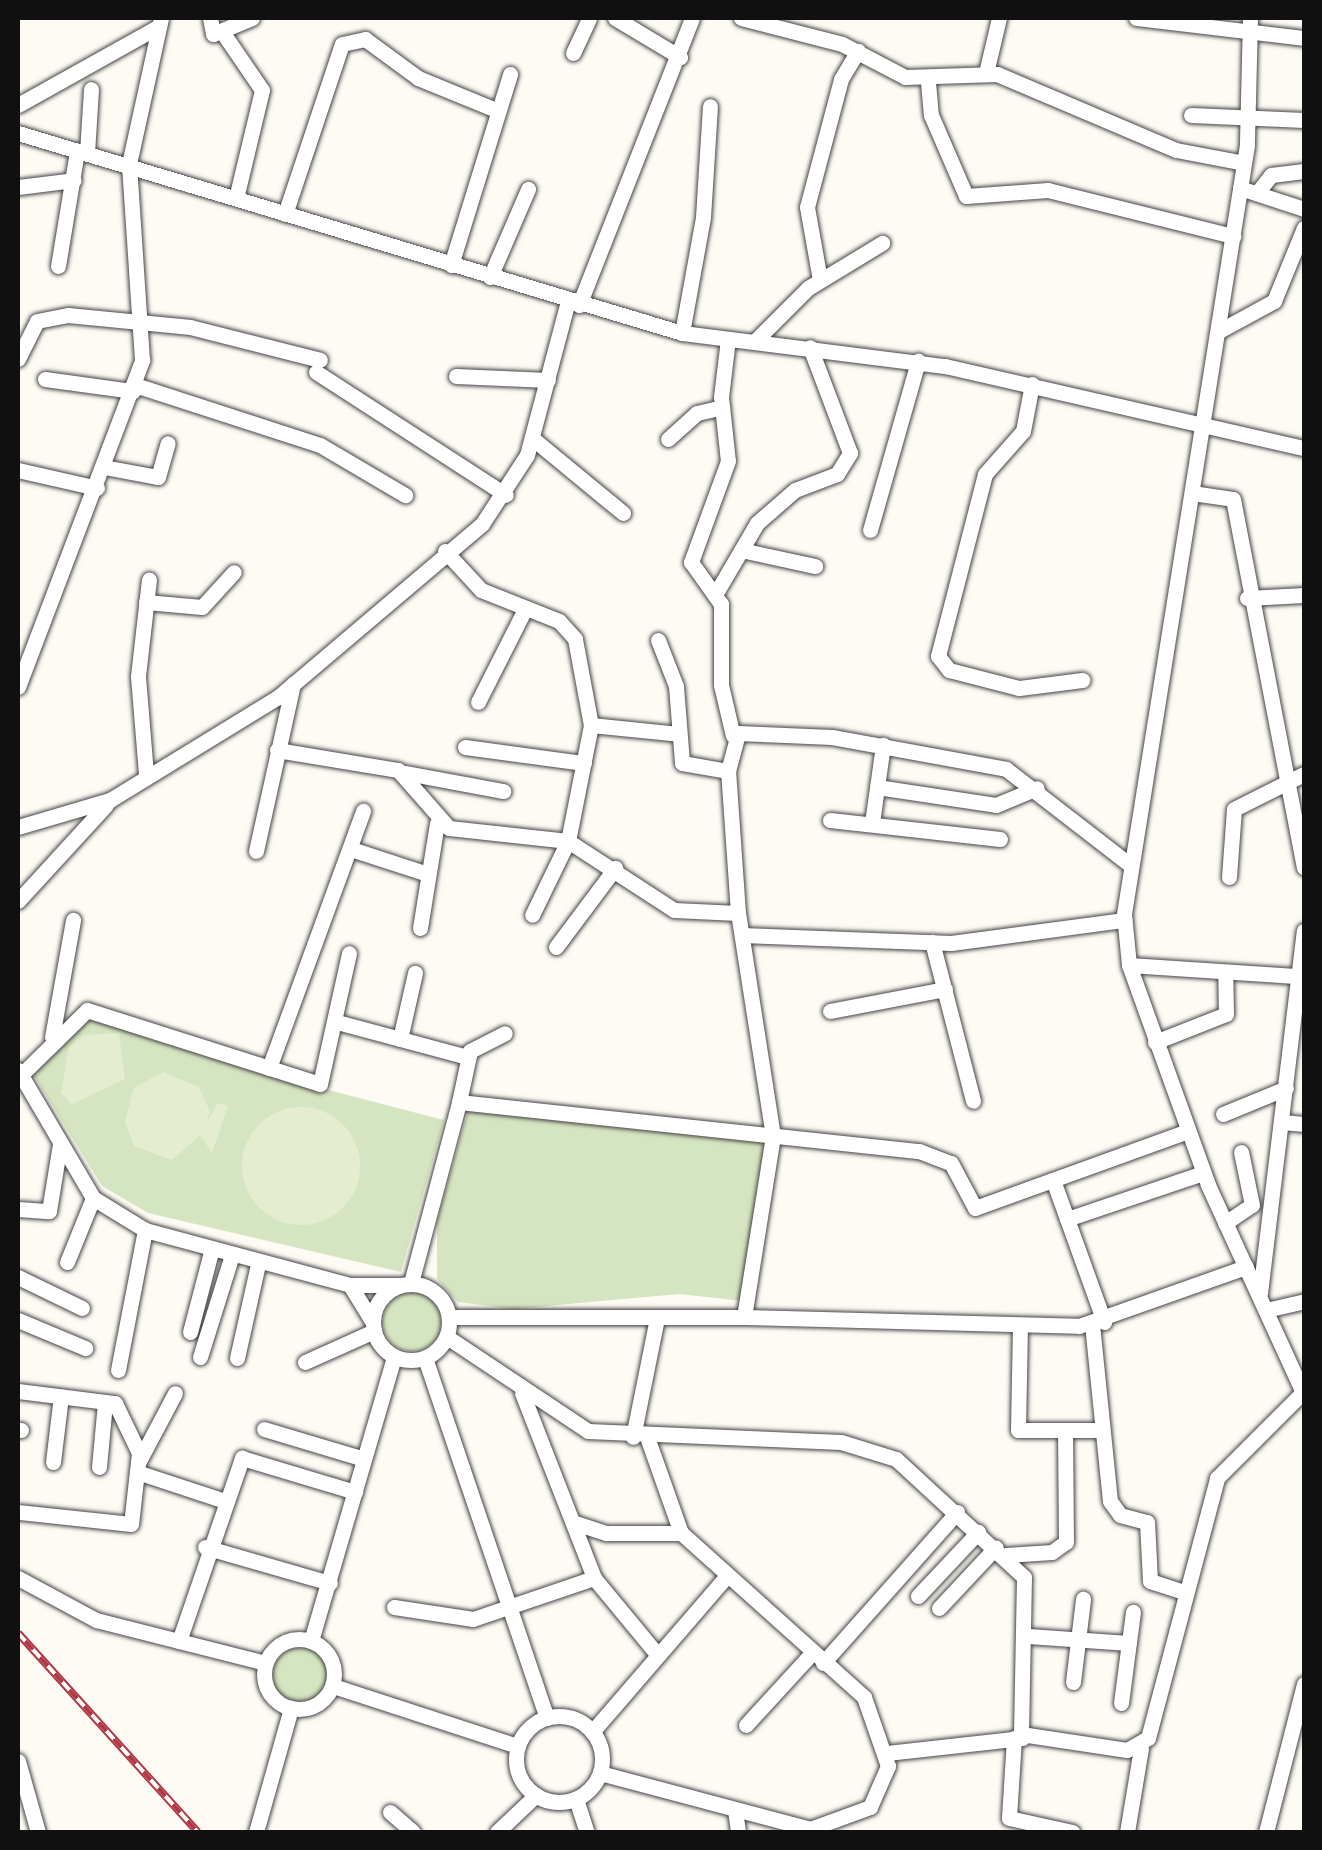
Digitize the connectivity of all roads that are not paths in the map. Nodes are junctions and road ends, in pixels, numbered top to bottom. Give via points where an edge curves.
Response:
1 (210, 18) edge
2 (252, 18) edge
3 (589, 18) edge
4 (615, 18) edge
5 (692, 18) edge
6 (741, 18) edge
7 (999, 18) edge
8 (1136, 18) edge
9 (1250, 18) edge
10 (158, 23) edge
11 (223, 33) junction
12 (1244, 38) junction
13 (1304, 38) edge
14 (858, 51) junction
15 (572, 53) dead end
16 (680, 57) junction
17 (986, 73) junction
18 (510, 74) dead end
19 (928, 82) junction
20 (91, 88) dead end
21 (18, 105) edge
22 (710, 106) dead end
23 (496, 110) junction
24 (1192, 115) dead end
25 (1246, 118) junction
26 (1304, 120) edge
27 (18, 134) edge
28 (82, 152) junction
29 (1244, 162) junction
30 (129, 164) junction
31 (1304, 171) edge
32 (74, 180) junction
33 (18, 186) edge
34 (1240, 188) junction
35 (528, 189) dead end
36 (1258, 194) junction
37 (236, 198) junction
38 (1304, 209) edge
39 (285, 214) junction
40 (1304, 228) edge
41 (1233, 236) junction
42 (882, 243) dead end
43 (451, 265) junction
44 (58, 266) dead end
45 (490, 277) junction
46 (820, 280) junction
47 (574, 303) junction
48 (144, 324) junction
49 (1219, 331) junction
50 (682, 333) junction
51 (728, 339) junction
52 (755, 341) junction
53 (810, 347) junction
54 (18, 360) edge
55 (918, 361) junction
56 (456, 376) dead end
57 (45, 379) dead end
58 (548, 380) junction
59 (1032, 384) junction
60 (134, 388) junction
61 (722, 407) junction
62 (1205, 421) junction
63 (532, 438) junction
64 (668, 440) dead end
65 (168, 443) dead end
66 (1304, 448) edge
67 (104, 467) junction
68 (18, 471) edge
69 (96, 488) junction
70 (1192, 492) junction
71 (404, 495) dead end
72 (506, 495) junction
73 (622, 513) dead end
74 (870, 530) dead end
75 (741, 550) junction
76 (445, 552) junction
77 (815, 566) dead end
78 (234, 572) dead end
79 (149, 580) dead end
80 (716, 592) junction
81 (1304, 594) edge
82 (1247, 598) junction
83 (146, 602) junction
84 (524, 611) junction
85 (658, 640) dead end
86 (1082, 680) dead end
87 (293, 684) junction
88 (18, 687) edge
89 (478, 702) dead end
90 (591, 726) junction
91 (679, 734) junction
92 (733, 736) junction
93 (883, 745) junction
94 (465, 747) dead end
95 (277, 750) junction
96 (584, 763) junction
97 (728, 771) junction
98 (146, 774) junction
99 (406, 774) junction
100 (1304, 774) edge
101 (1284, 786) junction
102 (877, 787) junction
103 (1037, 788) junction
104 (503, 790) dead end
105 (110, 800) junction
106 (364, 811) dead end
107 (830, 820) dead end
108 (437, 823) junction
109 (872, 823) junction
110 (18, 828) edge
111 (1000, 839) dead end
112 (568, 842) junction
113 (351, 849) junction
114 (256, 851) dead end
115 (1130, 865) junction
116 (1304, 867) edge
117 (615, 868) junction
118 (428, 874) junction
119 (1229, 877) dead end
120 (18, 901) edge
121 (738, 913) junction
122 (532, 914) dead end
123 (73, 920) dead end
124 (1124, 920) junction
125 (420, 928) dead end
126 (1304, 931) edge
127 (742, 934) junction
128 (932, 942) junction
129 (556, 947) dead end
130 (349, 953) dead end
131 (1129, 965) junction
132 (414, 972) dead end
133 (1225, 975) junction
134 (1300, 977) edge
135 (945, 989) junction
136 (830, 1011) dead end
137 (337, 1022) junction
138 (505, 1033) dead end
139 (400, 1039) junction
140 (52, 1041) junction
141 (1155, 1042) junction
142 (468, 1057) junction
143 (268, 1068) junction
144 (21, 1071) edge
145 (1286, 1088) junction
146 (973, 1101) dead end
147 (459, 1102) junction
148 (1223, 1114) dead end
149 (1282, 1122) junction
150 (1304, 1124) edge
151 (1188, 1131) junction
152 (773, 1136) junction
153 (60, 1144) junction
154 (1241, 1152) dead end
155 (1203, 1173) junction
156 (1053, 1180) junction
157 (93, 1198) junction
158 (18, 1209) edge
159 (1067, 1219) junction
160 (1226, 1223) junction
161 (145, 1230) junction
162 (212, 1252) junction
163 (231, 1258) junction
164 (67, 1262) dead end
165 (258, 1264) junction
166 (1246, 1267) junction
167 (18, 1277) edge
168 (405, 1284) junction
169 (350, 1285) junction
170 (1304, 1301) edge
171 (1263, 1303) junction
172 (82, 1308) dead end
173 (449, 1317) junction
174 (744, 1317) junction
175 (657, 1318) junction
176 (18, 1320) edge
177 (1098, 1323) junction
178 (1020, 1324) junction
179 (373, 1326) junction
180 (190, 1332) dead end
181 (447, 1337) junction
182 (85, 1348) dead end
183 (200, 1357) dead end
184 (394, 1357) junction
185 (237, 1358) dead end
186 (425, 1358) junction
187 (305, 1362) dead end
188 (118, 1370) dead end
189 (18, 1391) edge
190 (175, 1392) dead end
191 (522, 1392) junction
192 (1304, 1394) edge
193 (60, 1396) junction
194 (105, 1402) junction
195 (264, 1429) dead end
196 (1102, 1430) junction
197 (1065, 1432) junction
198 (640, 1438) junction
199 (364, 1459) junction
200 (53, 1462) dead end
201 (99, 1466) dead end
202 (138, 1467) junction
203 (355, 1492) junction
204 (222, 1500) junction
205 (18, 1512) edge
206 (957, 1512) junction
207 (575, 1522) junction
208 (681, 1532) junction
209 (978, 1532) junction
210 (205, 1547) junction
211 (1001, 1551) junction
212 (18, 1578) edge
213 (594, 1578) junction
214 (724, 1579) junction
215 (330, 1583) junction
216 (1184, 1592) junction
217 (918, 1596) dead end
218 (1084, 1599) dead end
219 (508, 1604) junction
220 (394, 1607) dead end
221 (939, 1608) dead end
222 (1134, 1612) dead end
223 (1028, 1636) junction
224 (311, 1640) junction
225 (1079, 1640) junction
226 (179, 1641) junction
227 (1129, 1643) junction
228 (656, 1653) junction
229 (817, 1658) junction
230 (266, 1663) junction
231 (1073, 1682) dead end
232 (1304, 1684) edge
233 (333, 1686) junction
234 (1120, 1703) dead end
235 (291, 1708) junction
236 (547, 1718) junction
237 (746, 1725) dead end
238 (592, 1732) junction
239 (1019, 1738) junction
240 (518, 1746) junction
241 (1141, 1748) junction
242 (887, 1753) junction
243 (18, 1764) edge
244 (600, 1773) junction
245 (536, 1795) junction
246 (576, 1799) junction
247 (735, 1810) junction
248 (390, 1812) dead end
249 (811, 1831) edge
250 (1047, 1831) edge
251 (38, 1832) edge
252 (256, 1832) edge
253 (414, 1832) edge
254 (497, 1832) edge
255 (587, 1832) edge
256 (738, 1832) edge
257 (1072, 1832) edge
258 (1128, 1832) edge
259 (1266, 1832) edge

1 - 11 street via 210,30
2 - 11 street
3 - 15 street
4 - 16 street
5 - 16 street
6 - 14 street
7 - 17 street
8 - 12 street
9 - 12 street
10 - 21 street
10 - 30 street
11 - 37 street via 262,90
12 - 13 street
12 - 25 street
14 - 19 street
14 - 46 street via 841,79 807,207
16 - 47 street
17 - 19 street
17 - 29 street via 1176,150
18 - 23 street
19 - 41 street via 931,115 966,196 1048,190
20 - 28 street
22 - 50 street via 704,217
23 - 39 street via 418,78 365,39 342,44
23 - 43 street
24 - 25 street
25 - 26 street
25 - 29 street
27 - 28 street
28 - 30 street
28 - 32 street
29 - 34 street
30 - 37 street
30 - 48 street
31 - 36 street via 1271,175
32 - 33 street
32 - 44 street
34 - 36 street
34 - 41 street
35 - 45 street
36 - 38 street
37 - 39 street
39 - 43 street
40 - 49 street via 1274,301
41 - 49 street
42 - 46 street
43 - 45 street
45 - 47 street
46 - 52 street
47 - 50 street
47 - 58 street
48 - 54 street via 44,317
48 - 60 street
48 - 72 street via 246,337 318,366
49 - 62 street
50 - 51 street
51 - 52 street
51 - 61 street
52 - 53 street
53 - 55 street
53 - 75 street via 850,453 837,474 775,505
55 - 59 street
55 - 74 street
56 - 58 street
57 - 60 street
58 - 63 street
59 - 62 street
59 - 86 street via 1024,431 985,474 938,656 948,670 1018,688
60 - 67 street
60 - 71 street via 320,445
61 - 64 street via 697,413
61 - 80 street via 728,461 692,562
62 - 66 street
62 - 70 street
63 - 72 street
63 - 73 street
65 - 67 street via 158,478
67 - 69 street
68 - 69 street
69 - 88 street
70 - 82 street via 1233,499
70 - 115 street via 1147,807
72 - 76 street
75 - 77 street
75 - 80 street
76 - 84 street via 480,590
76 - 87 street
78 - 83 street via 202,607
79 - 83 street
80 - 92 street
81 - 82 street
82 - 101 street
83 - 98 street via 138,676
84 - 89 street
84 - 90 street via 572,633
85 - 91 street via 676,686
87 - 95 street
87 - 98 street
90 - 91 street
90 - 96 street
91 - 97 street via 684,767
92 - 93 street
92 - 97 street
93 - 102 street
93 - 103 street via 1006,769
94 - 96 street
95 - 99 street
95 - 114 street
96 - 112 street
97 - 121 street
98 - 105 street
99 - 104 street
99 - 108 street
100 - 101 street
101 - 116 street
101 - 119 street via 1234,809
102 - 103 street via 996,805
102 - 109 street
103 - 115 street
105 - 110 street
105 - 120 street
106 - 113 street
107 - 109 street
108 - 112 street
108 - 118 street
109 - 111 street
112 - 117 street
112 - 122 street
113 - 118 street
113 - 143 street
115 - 124 street
117 - 121 street via 674,910
117 - 129 street
118 - 125 street
121 - 127 street
123 - 140 street
124 - 128 street
124 - 131 street
126 - 134 street
127 - 128 street
127 - 152 street
128 - 135 street
130 - 137 street
131 - 133 street
131 - 141 street
132 - 139 street
133 - 134 street
133 - 141 street via 1226,1014
134 - 145 street
135 - 136 street
135 - 146 street
137 - 139 street
137 - 143 street via 320,1084
138 - 142 street
139 - 142 street
140 - 143 street via 72,1018 103,1011
140 - 144 street
141 - 151 street
142 - 147 street
144 - 153 street
145 - 148 street
145 - 149 street
147 - 152 street
147 - 168 street
149 - 150 street
149 - 171 street
151 - 155 street
151 - 156 street
152 - 156 street via 942,1159 975,1208
152 - 174 street
153 - 157 street
153 - 158 street via 49,1211
154 - 160 street via 1252,1205
155 - 159 street
155 - 160 street
156 - 159 street
157 - 161 street
157 - 164 street
159 - 177 street
160 - 166 street
161 - 162 street
161 - 188 street
162 - 163 street
162 - 180 street
163 - 165 street
163 - 183 street
165 - 169 street
165 - 185 street
166 - 171 street
166 - 177 street
167 - 172 street
168 - 169 street
168 - 173 street via 435,1291
168 - 179 street via 380,1299
169 - 179 street
170 - 171 street
171 - 192 street
173 - 175 street
173 - 181 street
174 - 175 street
174 - 178 street
175 - 198 street
176 - 182 street
177 - 178 street
177 - 196 street
178 - 197 street via 1016,1427
179 - 184 street
179 - 187 street
181 - 186 street
181 - 191 street
184 - 186 street
184 - 199 street
186 - 219 street
189 - 193 street
190 - 202 street
191 - 198 street via 574,1426
191 - 207 street
192 - 216 street via 1217,1478
193 - 194 street
193 - 200 street
194 - 201 street
194 - 202 street via 119,1407
195 - 199 street
196 - 197 street
196 - 216 street via 1113,1509 1148,1524 1150,1581
197 - 211 street via 1066,1542 1052,1552
198 - 206 street via 864,1446 896,1459
198 - 208 street
199 - 203 street
202 - 204 street
202 - 205 street via 131,1524
203 - 204 street via 242,1458
203 - 215 street
204 - 210 street
206 - 209 street
206 - 229 street
207 - 208 street via 606,1533
207 - 213 street
208 - 214 street
209 - 211 street
209 - 217 street
210 - 215 street
210 - 226 street
211 - 221 street
211 - 223 street via 1027,1588
212 - 226 street via 96,1620
213 - 219 street
213 - 228 street
214 - 228 street
214 - 229 street
215 - 224 street
216 - 241 street
218 - 225 street
219 - 220 street via 463,1620
219 - 236 street
222 - 227 street
223 - 225 street
223 - 239 street
224 - 230 street via 289,1640
224 - 233 street via 329,1654
225 - 227 street
225 - 231 street
226 - 230 street
227 - 234 street
228 - 238 street
229 - 237 street
229 - 242 street via 874,1711
230 - 235 street via 271,1696
232 - 259 street
233 - 235 street via 311,1708
233 - 240 street
235 - 252 street
236 - 238 street via 576,1719
236 - 240 street
238 - 244 street
239 - 241 street
239 - 242 street
239 - 250 street via 1009,1818
240 - 245 street via 519,1774
241 - 258 street
242 - 249 street via 886,1780 870,1807
243 - 251 street
244 - 246 street
244 - 247 street
245 - 246 street
245 - 254 street
246 - 255 street
247 - 249 street
247 - 256 street
248 - 253 street
250 - 257 street

